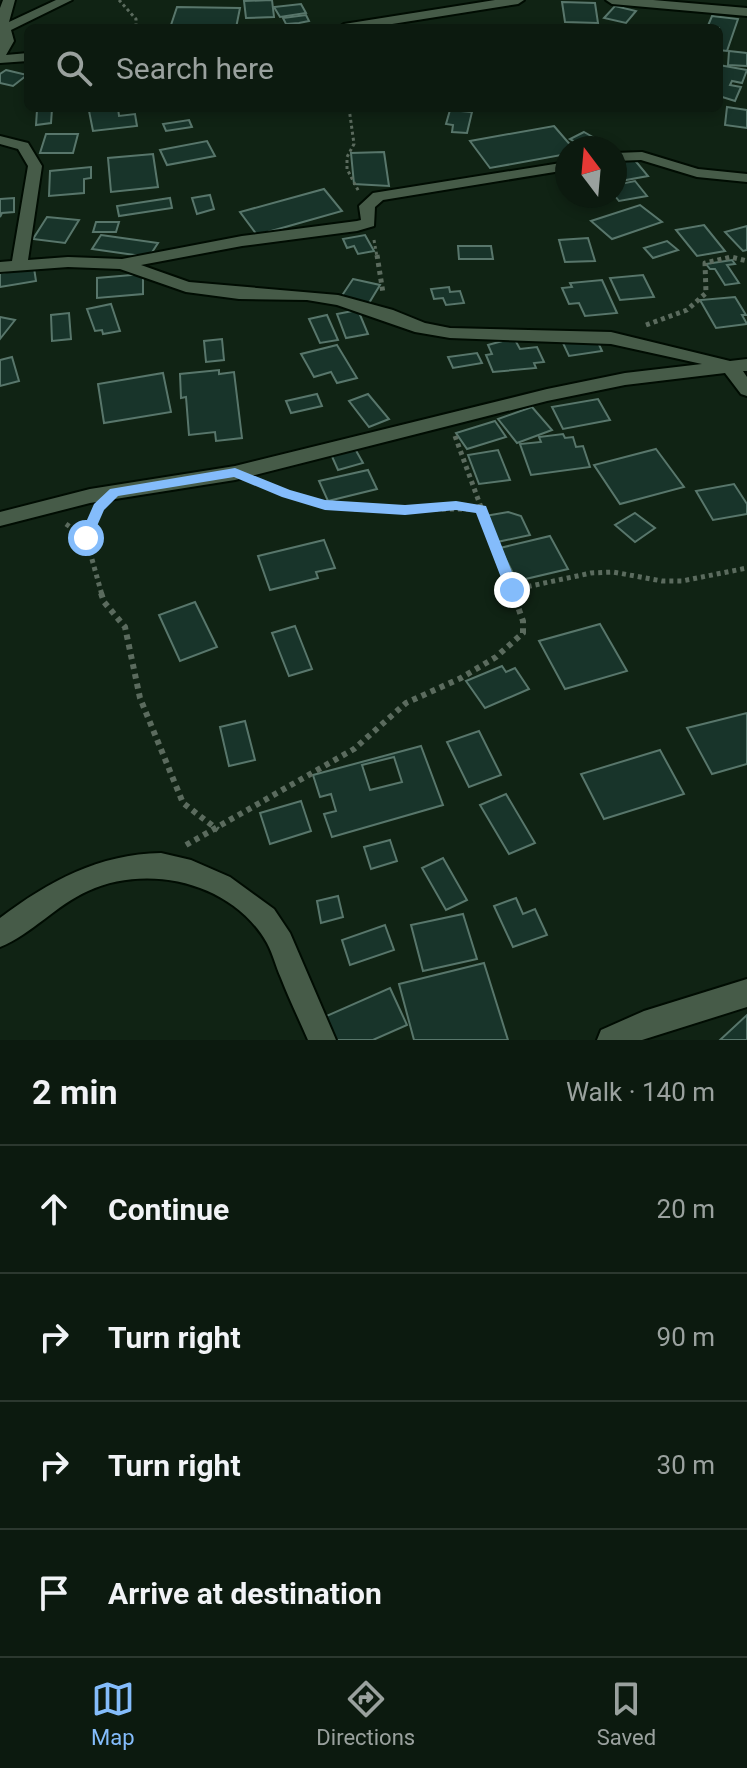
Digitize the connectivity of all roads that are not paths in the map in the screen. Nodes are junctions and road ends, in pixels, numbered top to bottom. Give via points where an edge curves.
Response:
1 (9, 0) edge
2 (66, 0) edge
3 (518, 0) edge
4 (612, 0) edge
5 (747, 12) edge
6 (369, 24) edge
7 (4, 29) junction
8 (0, 57) edge
9 (24, 57) edge
10 (0, 140) edge
11 (627, 157) edge
12 (555, 168) edge
13 (747, 178) edge
14 (122, 264) junction
15 (19, 266) junction
16 (0, 267) edge
17 (738, 366) edge
18 (747, 390) edge
19 (0, 519) edge
20 (0, 934) edge
21 (747, 993) edge
22 (322, 1040) edge
23 (611, 1040) edge

1 - 7 street
2 - 7 street
3 - 6 street
4 - 5 street
7 - 8 street via 8,41
8 - 9 street
10 - 15 street via 31,151 35,166
11 - 13 street
12 - 14 street via 387,194 367,206 369,223
14 - 15 street
14 - 17 street via 186,287 307,295 450,333 611,338
15 - 16 street
17 - 18 street
17 - 19 street via 625,379 547,395 235,473 114,492
20 - 22 street via 40,901 103,871 141,863 179,867 252,904 277,935
21 - 23 street

